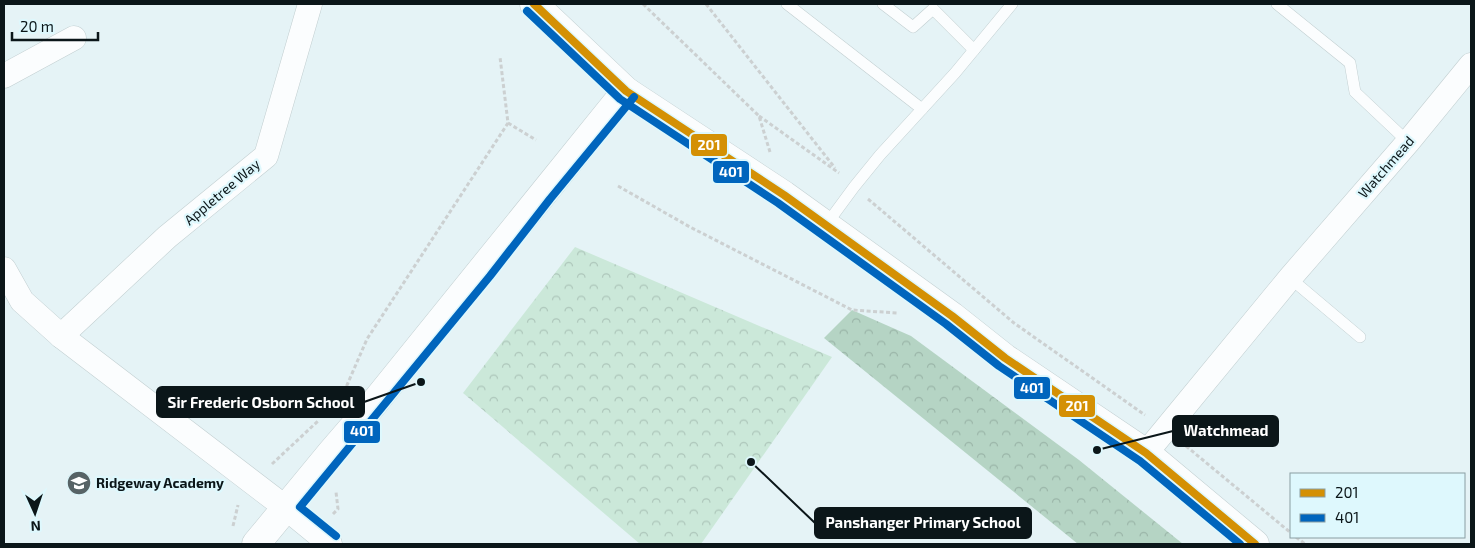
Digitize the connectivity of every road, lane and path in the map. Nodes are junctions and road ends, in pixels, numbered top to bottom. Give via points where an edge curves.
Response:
1 (310, 4) edge
2 (534, 4) edge
3 (644, 4) edge
4 (706, 4) edge
5 (787, 4) edge
6 (883, 4) edge
7 (1012, 4) edge
8 (1277, 4) edge
9 (74, 38) dead end
10 (974, 50) junction
11 (500, 57) dead end
12 (1470, 71) edge
13 (4, 76) edge
14 (626, 91) junction
15 (922, 109) junction
16 (759, 116) junction
17 (508, 123) junction
18 (536, 140) dead end
19 (1408, 142) junction
20 (771, 154) dead end
21 (838, 172) junction
22 (618, 186) dead end
23 (854, 186) junction
24 (826, 225) junction
25 (4, 268) edge
26 (1290, 278) junction
27 (852, 310) dead end
28 (61, 336) junction
29 (1360, 338) dead end
30 (340, 400) dead end
31 (319, 420) dead end
32 (1166, 429) junction
33 (1146, 453) junction
34 (267, 469) dead end
35 (286, 508) junction
36 (1290, 532) edge
37 (256, 544) edge
38 (330, 544) edge
39 (1255, 544) edge

1 - 28 street, Appletree Way via 266,156 167,237
2 - 14 main road
3 - 16 path
4 - 21 path
5 - 15 lane
6 - 10 lane via 913,27 933,9
7 - 10 lane
8 - 19 lane via 1350,63 1354,92
9 - 13 street
10 - 15 lane
11 - 17 path
12 - 19 street, Watchmead
14 - 24 main road
14 - 35 main road
15 - 23 lane
16 - 20 path
16 - 21 path
17 - 18 path
17 - 30 path via 367,339
19 - 26 street, Watchmead
21 - 23 path
22 - 27 path via 690,227
23 - 24 lane
23 - 32 path via 1014,323
24 - 33 main road via 1005,358
25 - 28 street via 22,301
26 - 29 lane
26 - 32 street, Watchmead
28 - 35 street
31 - 34 path
32 - 33 street, Watchmead
32 - 36 path
33 - 39 main road
35 - 37 main road
35 - 38 street

